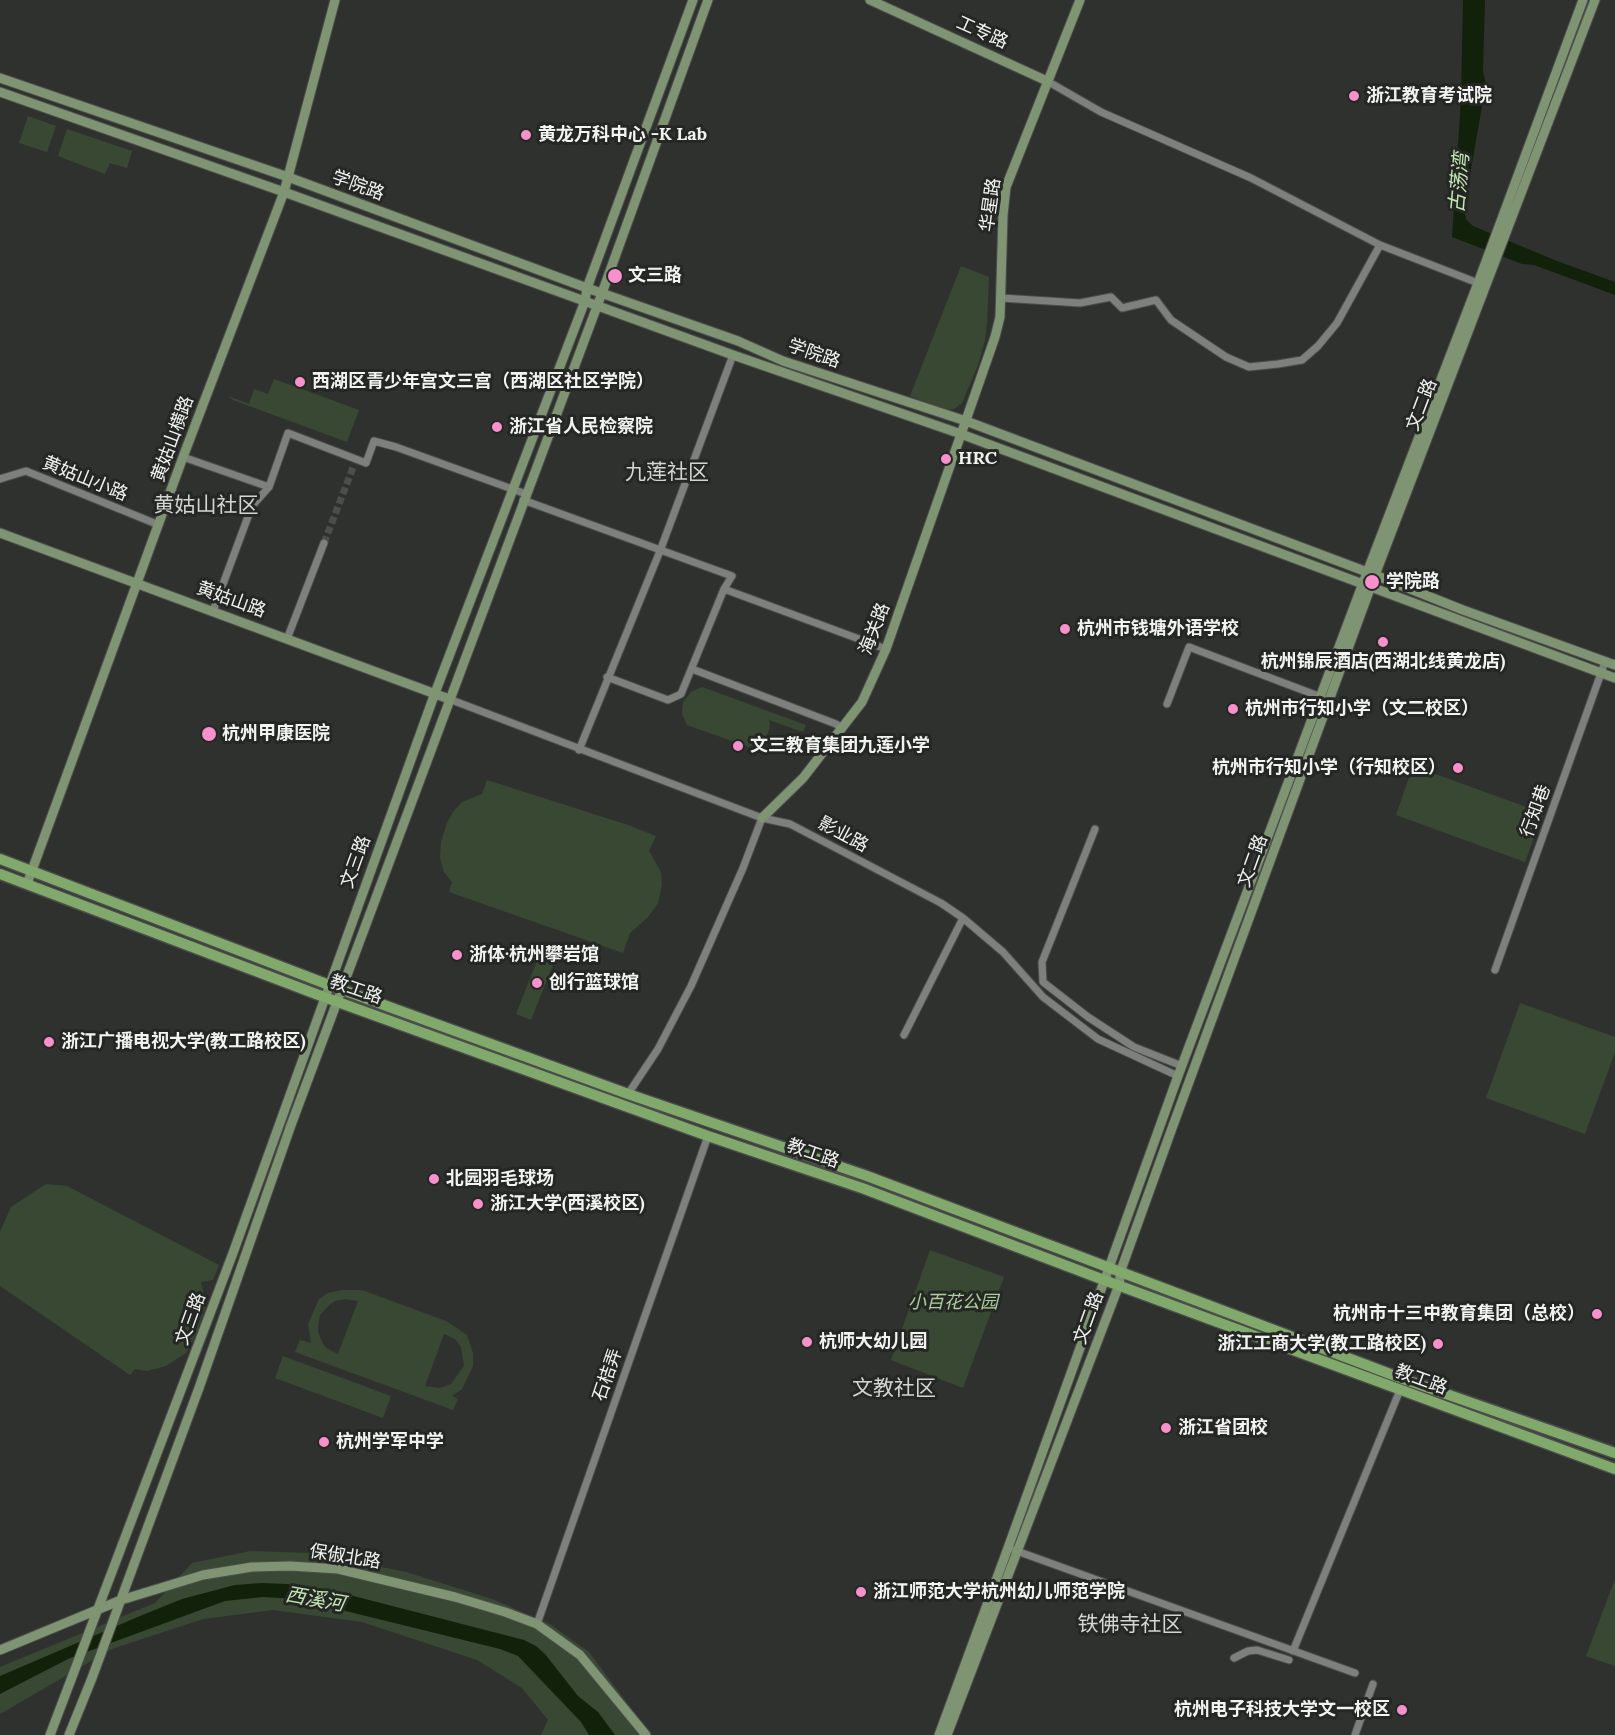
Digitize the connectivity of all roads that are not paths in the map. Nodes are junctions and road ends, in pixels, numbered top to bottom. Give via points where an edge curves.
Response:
1 (335, 0) edge
2 (693, 0) edge
3 (708, 0) edge
4 (870, 0) edge
5 (894, 0) edge
6 (1080, 0) edge
7 (1583, 0) edge
8 (1595, 0) edge
9 (890, 10) junction
10 (0, 78) edge
11 (1047, 81) junction
12 (0, 92) edge
13 (288, 177) junction
14 (284, 192) junction
15 (1501, 234) junction
16 (1380, 245) junction
17 (1492, 257) junction
18 (1478, 283) junction
19 (587, 288) junction
20 (602, 293) junction
21 (1001, 298) junction
22 (585, 301) junction
23 (597, 305) junction
24 (734, 355) junction
25 (966, 421) junction
26 (961, 434) junction
27 (183, 457) junction
28 (0, 479) edge
29 (269, 487) junction
30 (513, 489) junction
31 (524, 497) junction
32 (159, 525) junction
33 (0, 533) edge
34 (324, 543) tunnel mouth
35 (660, 550) junction
36 (1371, 574) junction
37 (137, 583) junction
38 (1367, 585) junction
39 (724, 589) junction
40 (213, 611) junction
41 (287, 639) junction
42 (886, 649) junction
43 (1605, 662) junction
44 (1615, 666) edge
45 (692, 669) junction
46 (1601, 673) junction
47 (607, 677) junction
48 (1615, 678) edge
49 (435, 693) junction
50 (1321, 697) junction
51 (449, 699) junction
52 (1167, 704) dead end
53 (842, 729) junction
54 (579, 750) junction
55 (762, 818) junction
56 (1095, 829) dead end
57 (0, 859) edge
58 (32, 871) junction
59 (0, 874) edge
60 (27, 884) junction
61 (963, 918) junction
62 (1495, 970) dead end
63 (329, 985) junction
64 (342, 989) junction
65 (324, 997) junction
66 (338, 1001) junction
67 (904, 1035) dead end
68 (1182, 1066) junction
69 (1178, 1076) junction
70 (628, 1094) junction
71 (708, 1136) junction
72 (1109, 1267) junction
73 (1121, 1270) junction
74 (1104, 1280) junction
75 (1119, 1285) junction
76 (1400, 1390) junction
77 (1615, 1453) edge
78 (1615, 1469) edge
79 (1013, 1550) junction
80 (121, 1600) junction
81 (100, 1609) junction
82 (537, 1624) junction
83 (0, 1650) edge
84 (1293, 1651) junction
85 (1234, 1658) dead end
86 (1289, 1660) dead end
87 (1355, 1673) dead end
88 (1373, 1684) dead end
89 (50, 1735) edge
90 (69, 1735) edge
91 (646, 1735) edge
92 (939, 1735) edge
93 (947, 1735) edge
94 (1355, 1735) edge

1 - 13 main road, 黄姑山横路
2 - 19 main road, 文三路
3 - 20 main road, 文三路
4 - 9 main road, 工专路
5 - 9 street
6 - 11 main road, 华星路
7 - 15 main road, 文二路
8 - 15 main road, 文二路
9 - 11 main road, 工专路
10 - 13 main road, 学院路
11 - 16 street via 1101,112 1251,178
11 - 21 main road, 华星路 via 1006,187
12 - 14 main road, 学院路
13 - 14 main road, 黄姑山横路
13 - 19 main road, 学院路
14 - 22 main road, 学院路
14 - 27 main road, 黄姑山横路
15 - 17 main road, 文二路
16 - 18 street
16 - 21 street via 1337,323 1318,346 1302,360 1278,364 1249,367 1226,357 1171,320 1156,300 1122,308 1111,297 1080,303
17 - 18 main road, 文二路
17 - 36 main road, 文二路
18 - 36 main road, 文二路
19 - 20 main road, 学院路
19 - 22 main road, 文三路
20 - 23 main road, 文三路
20 - 25 main road, 学院路 via 783,361
21 - 25 main road, 华星路 via 995,338
22 - 23 main road, 学院路
22 - 30 main road, 文三路
23 - 24 main road, 学院路
23 - 31 main road, 文三路
24 - 26 main road, 学院路
24 - 35 street
25 - 26 main road, 海关路
25 - 36 main road, 学院路
26 - 38 main road, 学院路
26 - 42 main road, 海关路
27 - 29 street
27 - 32 main road, 黄姑山横路
28 - 32 street, 黄姑山小路 via 26,471
29 - 30 street via 288,433 355,462 366,462 374,441
29 - 40 street via 252,506
30 - 31 street
30 - 49 main road, 文三路
31 - 35 street
31 - 51 main road, 文三路
32 - 37 main road, 黄姑山横路
33 - 37 main road, 黄姑山路
34 - 41 street
35 - 39 street via 732,576
35 - 47 street
36 - 38 main road, 文二路
36 - 43 main road, 学院路
37 - 40 main road, 黄姑山路
37 - 58 main road, 黄姑山横路
38 - 46 main road, 学院路
38 - 50 main road, 文二路
38 - 73 main road, 文二路
39 - 42 street
39 - 45 street
40 - 41 main road, 黄姑山路
41 - 49 main road, 黄姑山路
42 - 53 main road, 海关路 via 862,702
43 - 44 main road, 学院路
43 - 46 street, 行知巷
45 - 47 street via 681,694 668,700
45 - 53 street
46 - 48 main road, 学院路
46 - 62 street, 行知巷
47 - 54 street
49 - 51 main road, 黄姑山路
49 - 63 main road, 文三路
50 - 52 street via 1189,647
50 - 68 main road, 文二路
51 - 54 street, 影业路
51 - 64 main road, 文三路
53 - 55 main road, 海关路 via 803,778
54 - 55 street, 影业路
55 - 61 street, 影业路 via 790,824 942,903
55 - 70 street via 691,986 658,1049
56 - 68 street via 1042,962 1043,982 1134,1047
57 - 58 main road, 教工路
58 - 60 main road, 黄姑山横路
58 - 63 main road, 教工路
59 - 60 main road, 教工路
60 - 65 main road, 教工路
61 - 67 street
61 - 69 street, 影业路 via 1003,952 1043,997 1098,1039
63 - 64 main road, 教工路
63 - 65 main road, 文三路
64 - 66 main road, 文三路
64 - 70 main road, 教工路
65 - 66 main road, 教工路
65 - 81 main road, 文三路
66 - 71 main road, 教工路
66 - 80 main road, 文三路
68 - 69 main road, 文二路
69 - 72 main road, 文二路
70 - 72 main road, 教工路 via 867,1176
71 - 74 main road, 教工路 via 862,1188
71 - 82 street, 石桔弄
72 - 73 main road, 教工路
72 - 74 main road, 文二路
73 - 75 main road, 文二路
73 - 77 main road, 教工路 via 1406,1380
74 - 75 main road, 教工路
74 - 79 main road, 文二路
75 - 76 main road, 教工路
75 - 79 main road, 文二路
76 - 78 main road, 教工路
76 - 84 street
79 - 84 street
79 - 92 main road, 文二路
79 - 93 main road, 文二路
80 - 81 main road, 保俶北路
80 - 82 main road, 保俶北路 via 203,1575 290,1566 338,1569 455,1597
80 - 90 main road, 文三路
81 - 83 main road, 保俶北路
81 - 89 main road, 文三路
82 - 91 main road, 保俶北路 via 580,1655
84 - 87 street
85 - 86 street via 1257,1650
88 - 94 street

